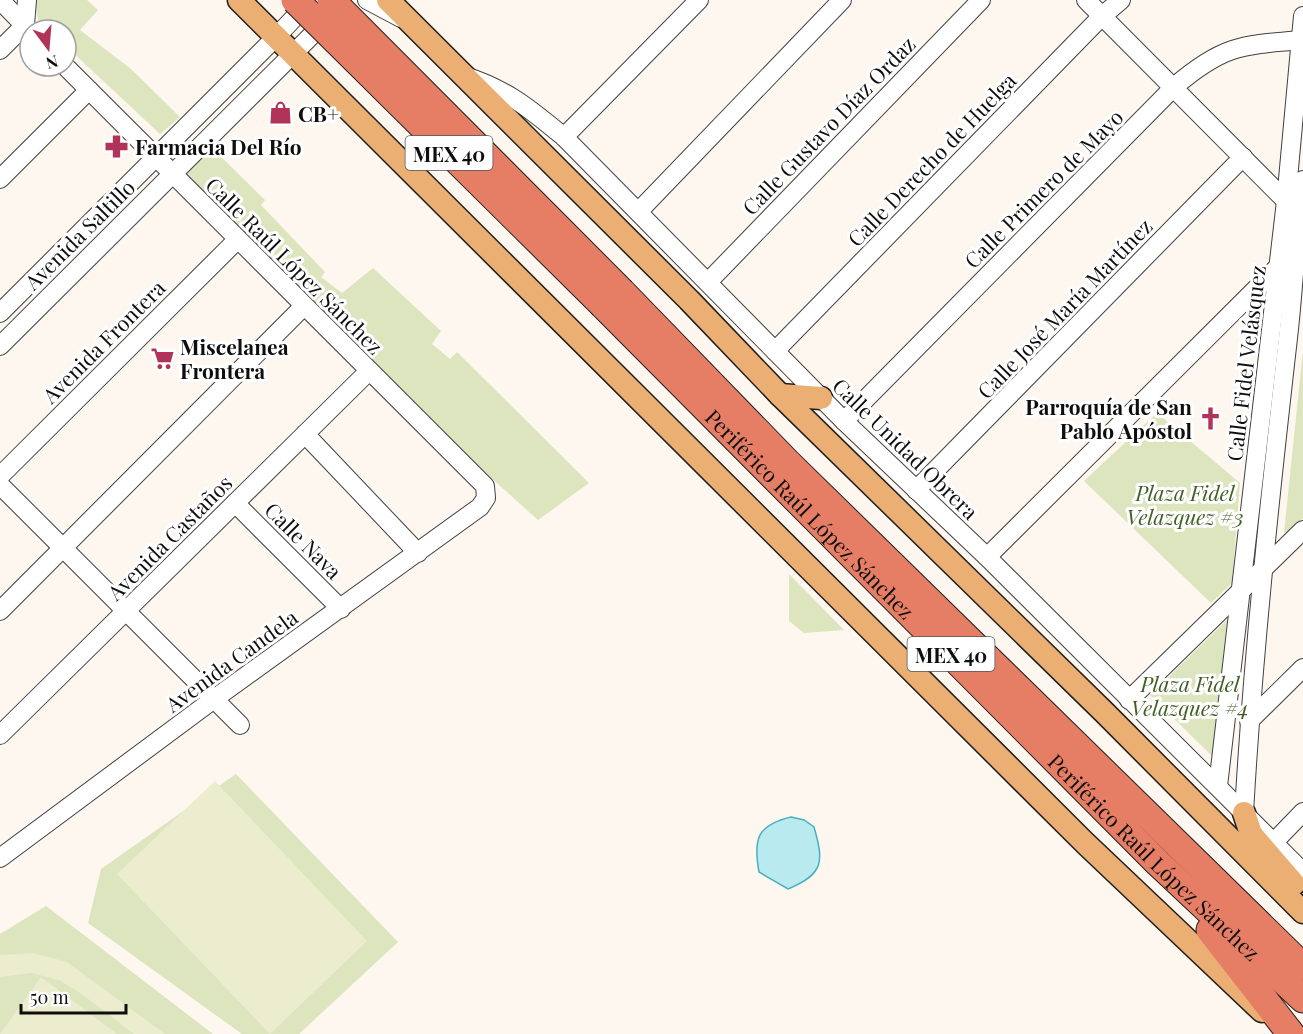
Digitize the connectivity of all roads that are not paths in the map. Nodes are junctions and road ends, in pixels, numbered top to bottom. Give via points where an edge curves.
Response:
1 (0, 0) edge
2 (27, 0) edge
3 (239, 0) edge
4 (295, 0) edge
5 (311, 0) edge
6 (331, 0) edge
7 (338, 0) edge
8 (368, 0) edge
9 (388, 0) edge
10 (699, 0) edge
11 (842, 0) edge
12 (981, 0) edge
13 (1086, 0) edge
14 (1120, 0) edge
15 (1101, 16) junction
16 (1303, 16) edge
17 (27, 18) edge
18 (18, 19) edge
19 (411, 22) junction
20 (18, 35) edge
21 (276, 37) junction
22 (1302, 40) edge
23 (0, 50) edge
24 (294, 54) junction
25 (464, 76) junction
26 (77, 78) edge
27 (1174, 87) junction
28 (89, 90) junction
29 (564, 137) junction
30 (156, 157) junction
31 (1243, 157) junction
32 (172, 173) junction
33 (0, 179) edge
34 (1303, 180) edge
35 (1286, 201) junction
36 (639, 211) junction
37 (1301, 217) edge
38 (238, 239) junction
39 (1300, 245) edge
40 (1278, 267) junction
41 (708, 282) junction
42 (613, 299) junction
43 (304, 306) junction
44 (0, 313) edge
45 (0, 346) edge
46 (775, 351) junction
47 (369, 371) junction
48 (780, 395) junction
49 (821, 398) junction
50 (844, 421) junction
51 (304, 434) junction
52 (0, 476) edge
53 (0, 485) edge
54 (916, 490) junction
55 (486, 498) joint
56 (235, 502) junction
57 (1303, 530) edge
58 (62, 548) junction
59 (418, 553) junction
60 (987, 557) junction
61 (1262, 570) junction
62 (1241, 592) junction
63 (340, 609) junction
64 (0, 610) edge
65 (125, 611) junction
66 (1303, 668) edge
67 (214, 699) junction
68 (1129, 699) junction
69 (1249, 721) junction
70 (240, 725) dead end
71 (0, 735) edge
72 (1218, 786) junction
73 (1303, 812) edge
74 (1244, 813) junction
75 (1274, 842) junction
76 (0, 858) edge
77 (1158, 863) junction
78 (1303, 872) edge
79 (1303, 901) edge
80 (1303, 912) edge
81 (1259, 925) junction
82 (1303, 959) edge
83 (1303, 967) edge
84 (1303, 999) edge
85 (1286, 1034) edge
86 (1291, 1034) edge

1 - 18 street
2 - 17 street
3 - 21 main road
4 - 42 highway, Periférico Raúl López Sánchez / MEX 40, bridge
5 - 21 street
6 - 42 highway, Periférico Raúl López Sánchez / MEX 40, bridge
7 - 24 street via 336,11
8 - 19 street
9 - 19 main road
10 - 29 street
11 - 36 street
12 - 41 street, Calle Gustavo Díaz Ordaz
13 - 15 street
14 - 15 street, Calle Derecho de Huelga
15 - 27 street
15 - 46 street, Calle Derecho de Huelga
16 - 22 street, Calle Fidel Velásquez
19 - 25 main road
20 - 23 street
21 - 24 main road
21 - 30 street, Avenida Saltillo
22 - 27 street, Calle Primero de Mayo via 1230,49 1198,66
22 - 35 street, Calle Fidel Velásquez
24 - 32 street, Avenida Saltillo
24 - 85 main road via 1085,843
25 - 29 street, Calle Unidad Obrera via 506,92
25 - 48 main road
26 - 28 street, Calle Raúl López Sánchez
27 - 31 street
27 - 50 street, Calle Primero de Mayo
28 - 30 street, Calle Raúl López Sánchez
28 - 33 street
29 - 36 street, Calle Unidad Obrera
30 - 32 street, Calle Raúl López Sánchez
30 - 44 street, Avenida Saltillo
31 - 35 street
31 - 54 street, Calle José María Martínez
32 - 38 street, Calle Raúl López Sánchez
32 - 45 street, Avenida Saltillo
34 - 37 street, Calle Fidel Velásquez
35 - 37 street
35 - 40 street, Calle Fidel Velásquez
36 - 41 street, Calle Unidad Obrera
37 - 39 street, Calle Fidel Velásquez
38 - 43 street, Calle Raúl López Sánchez
38 - 52 street, Avenida Frontera
39 - 40 street
39 - 61 street, Calle Fidel Velásquez
40 - 60 street
40 - 62 street, Calle Fidel Velásquez
41 - 46 street, Calle Unidad Obrera
42 - 77 highway, Periférico Raúl López Sánchez / MEX 40
42 - 81 highway, Periférico Raúl López Sánchez / MEX 40 via 787,462
43 - 47 street, Calle Raúl López Sánchez
43 - 58 street
46 - 49 street, Calle Unidad Obrera
47 - 51 street, Avenida Castaños
47 - 55 street, Calle Raúl López Sánchez via 484,486
48 - 49 main road
48 - 80 main road via 1106,713
49 - 50 street, Calle Unidad Obrera
50 - 54 street, Calle Unidad Obrera
51 - 56 street, Avenida Castaños
51 - 59 street
53 - 58 street
54 - 60 street, Calle Unidad Obrera
55 - 59 street, Avenida Candela via 480,507
56 - 63 street, Calle Nava
56 - 65 street, Avenida Castaños
57 - 61 street
58 - 64 street
58 - 65 street
59 - 63 street, Avenida Candela
60 - 68 street, Calle Unidad Obrera
61 - 62 street
61 - 69 street, Calle Fidel Velásquez
62 - 68 street
62 - 72 street, Calle Fidel Velásquez
63 - 67 street, Avenida Candela
65 - 67 street
65 - 71 street, Avenida Castaños
66 - 69 street
67 - 70 street
67 - 76 street, Avenida Candela
68 - 72 street, Calle Unidad Obrera
69 - 74 street, Calle Fidel Velásquez
72 - 74 street, Calle Unidad Obrera
73 - 75 street
74 - 75 street, Calle Unidad Obrera
74 - 79 main road via 1251,834 1293,883
75 - 78 street, Calle Unidad Obrera
77 - 84 highway, Periférico Raúl López Sánchez / MEX 40
77 - 86 highway
81 - 82 highway
81 - 83 highway, Periférico Raúl López Sánchez / MEX 40

